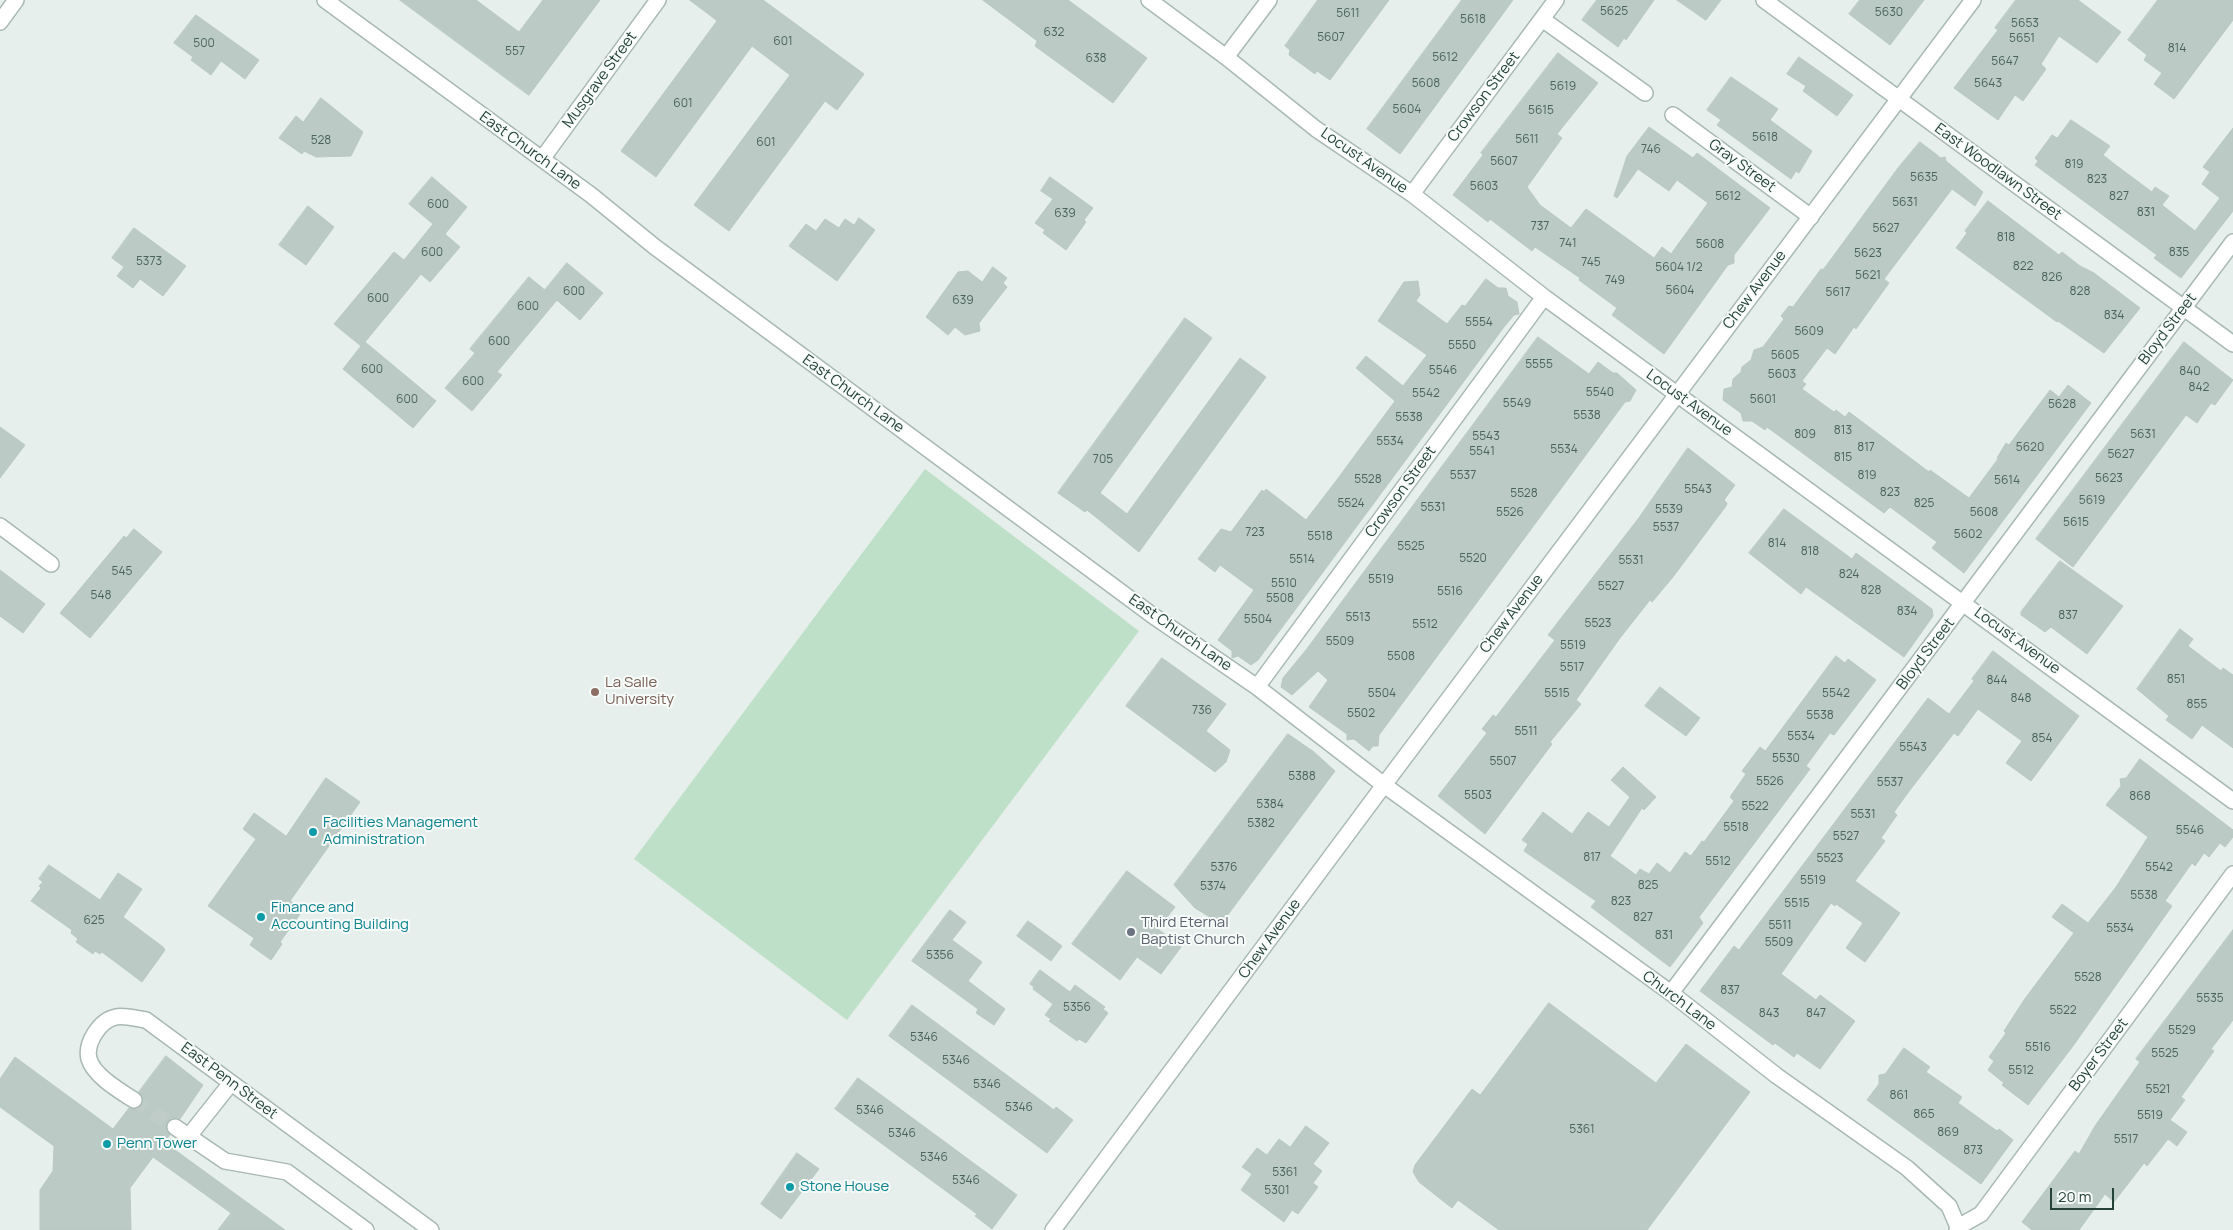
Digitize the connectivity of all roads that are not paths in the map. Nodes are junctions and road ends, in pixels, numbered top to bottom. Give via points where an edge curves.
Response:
1 (16, 0) edge
2 (325, 0) edge
3 (658, 0) edge
4 (1149, 0) edge
5 (1268, 0) edge
6 (1556, 0) edge
7 (1764, 0) edge
8 (1973, 0) edge
9 (1542, 18) junction
10 (0, 22) edge
11 (1226, 57) junction
12 (1645, 94) dead end
13 (1899, 99) junction
14 (1673, 115) dead end
15 (542, 159) junction
16 (1412, 194) junction
17 (1811, 217) junction
18 (2233, 242) edge
19 (1544, 297) junction
20 (2184, 308) junction
21 (2233, 344) edge
22 (1677, 394) junction
23 (0, 526) edge
24 (51, 564) dead end
25 (1965, 603) junction
26 (1257, 687) junction
27 (1384, 785) junction
28 (2233, 800) edge
29 (2233, 874) edge
30 (1671, 993) junction
31 (231, 1083) junction
32 (134, 1100) tunnel mouth
33 (175, 1127) tunnel mouth
34 (189, 1136) junction
35 (1958, 1228) edge
36 (366, 1230) edge
37 (431, 1230) edge
38 (1053, 1230) edge

1 - 10 street
2 - 15 street, East Church Lane
3 - 15 street, Musgrave Street
4 - 11 street, Locust Avenue
5 - 11 street
6 - 9 street, Crowson Street
7 - 13 street, East Woodlawn Street
8 - 13 street, Chew Avenue
9 - 12 street
9 - 16 street, Crowson Street
11 - 16 street, Locust Avenue via 1316,128
13 - 17 street, Chew Avenue
13 - 20 street, East Woodlawn Street
14 - 17 street, Gray Street
15 - 26 street, East Church Lane via 662,252 1152,615
16 - 19 street, Locust Avenue
17 - 22 street, Chew Avenue
18 - 20 street, Bloyd Street
19 - 22 street, Locust Avenue
19 - 26 street, Crowson Street
20 - 21 street, East Woodlawn Street
20 - 25 street, Bloyd Street
22 - 25 street, Locust Avenue
22 - 27 street, Chew Avenue
23 - 24 street
25 - 28 street, Locust Avenue
25 - 30 street, Bloyd Street
26 - 27 street, East Church Lane
27 - 30 street, Church Lane
27 - 38 street, Chew Avenue
29 - 35 street, Boyer Street via 1981,1214
30 - 35 street, Church Lane via 1777,1076 1927,1184 1949,1206
31 - 32 street, East Penn Street via 146,1020 116,1016 103,1023 89,1044 89,1059 108,1082
31 - 34 street
31 - 37 street, East Penn Street
33 - 34 street
34 - 36 street via 225,1161 287,1172

